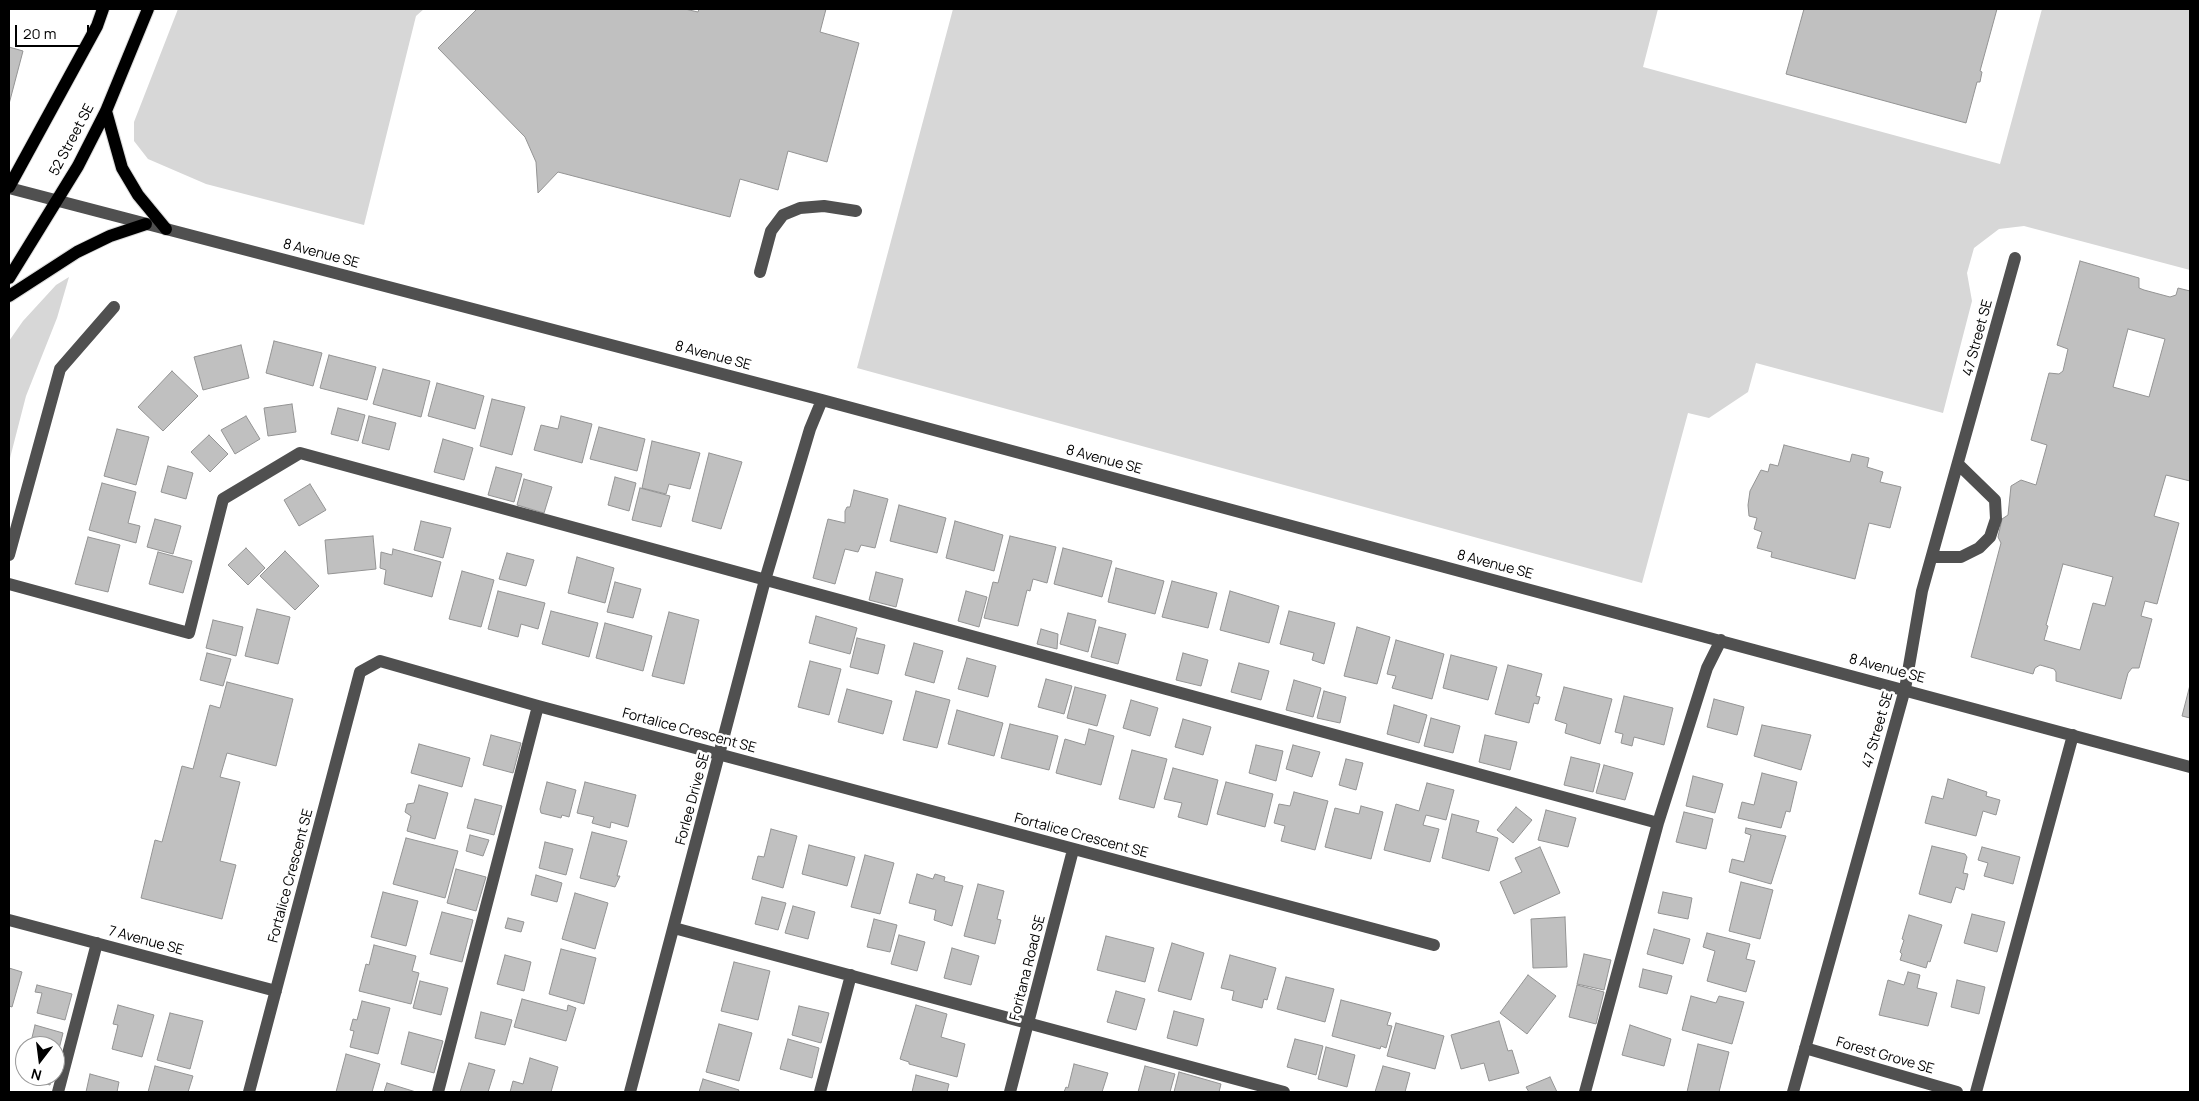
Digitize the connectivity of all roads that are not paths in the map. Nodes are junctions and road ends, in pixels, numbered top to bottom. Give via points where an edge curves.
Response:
1 (103, 9) edge
2 (148, 9) edge
3 (106, 111) junction
4 (9, 187) edge
5 (56, 200) junction
6 (856, 211) dead end
7 (146, 224) junction
8 (166, 229) junction
9 (2015, 258) dead end
10 (760, 272) dead end
11 (9, 278) edge
12 (9, 296) edge
13 (114, 307) dead end
14 (822, 400) junction
15 (1958, 464) junction
16 (9, 554) edge
17 (1932, 557) junction
18 (765, 580) junction
19 (9, 584) edge
20 (1720, 640) junction
21 (1905, 689) junction
22 (538, 706) junction
23 (2073, 735) junction
24 (721, 754) junction
25 (2190, 767) edge
26 (1658, 823) junction
27 (1073, 850) junction
28 (9, 920) edge
29 (674, 928) junction
30 (97, 943) junction
31 (1434, 945) dead end
32 (851, 975) junction
33 (276, 991) junction
34 (1030, 1024) junction
35 (1805, 1048) junction
36 (58, 1092) edge
37 (250, 1092) edge
38 (438, 1092) edge
39 (630, 1092) edge
40 (820, 1092) edge
41 (1010, 1092) edge
42 (1284, 1092) edge
43 (1585, 1092) edge
44 (1793, 1092) edge
45 (1957, 1092) edge
46 (1976, 1092) edge

1 - 4 main road via 97,26
2 - 3 main road, 52 Street SE
3 - 5 main road, 52 Street SE via 78,166
3 - 8 main road via 122,168 138,195
4 - 5 street, 8 Avenue SE
5 - 7 street, 8 Avenue SE
5 - 11 main road, 52 Street SE
6 - 10 street via 824,206 800,208 784,215 771,231
7 - 8 street, 8 Avenue SE
7 - 12 main road via 77,252
8 - 14 street, 8 Avenue SE
9 - 15 street, 47 Street SE
13 - 16 street via 60,369
14 - 18 street, Forlee Drive SE via 810,429
14 - 20 street, 8 Avenue SE
15 - 17 street, 47 Street SE
15 - 17 street via 1995,500 1996,519 1990,537 1980,548 1961,557
17 - 21 street, 47 Street SE via 1922,591
18 - 19 street via 300,453 223,499 189,633
18 - 24 street, Forlee Drive SE
18 - 26 street
20 - 21 street, 8 Avenue SE
20 - 26 street via 1707,668
21 - 23 street, 8 Avenue SE
21 - 35 street, 47 Street SE
22 - 24 street, Fortalice Crescent SE
22 - 33 street, Fortalice Crescent SE via 380,661 360,672
22 - 38 street
23 - 25 street, 8 Avenue SE
23 - 46 street
24 - 27 street, Fortalice Crescent SE
24 - 29 street, Forlee Drive SE
26 - 43 street
27 - 31 street, Fortalice Crescent SE
27 - 34 street, Foritana Road SE
28 - 30 street, 7 Avenue SE
29 - 32 street
29 - 39 street, Forlee Drive SE
30 - 33 street, 7 Avenue SE
30 - 36 street
32 - 34 street
32 - 40 street
33 - 37 street, Fortalice Crescent SE
34 - 41 street, Foritana Road SE
34 - 42 street
35 - 44 street, 47 Street SE
35 - 45 street, Forest Grove SE

